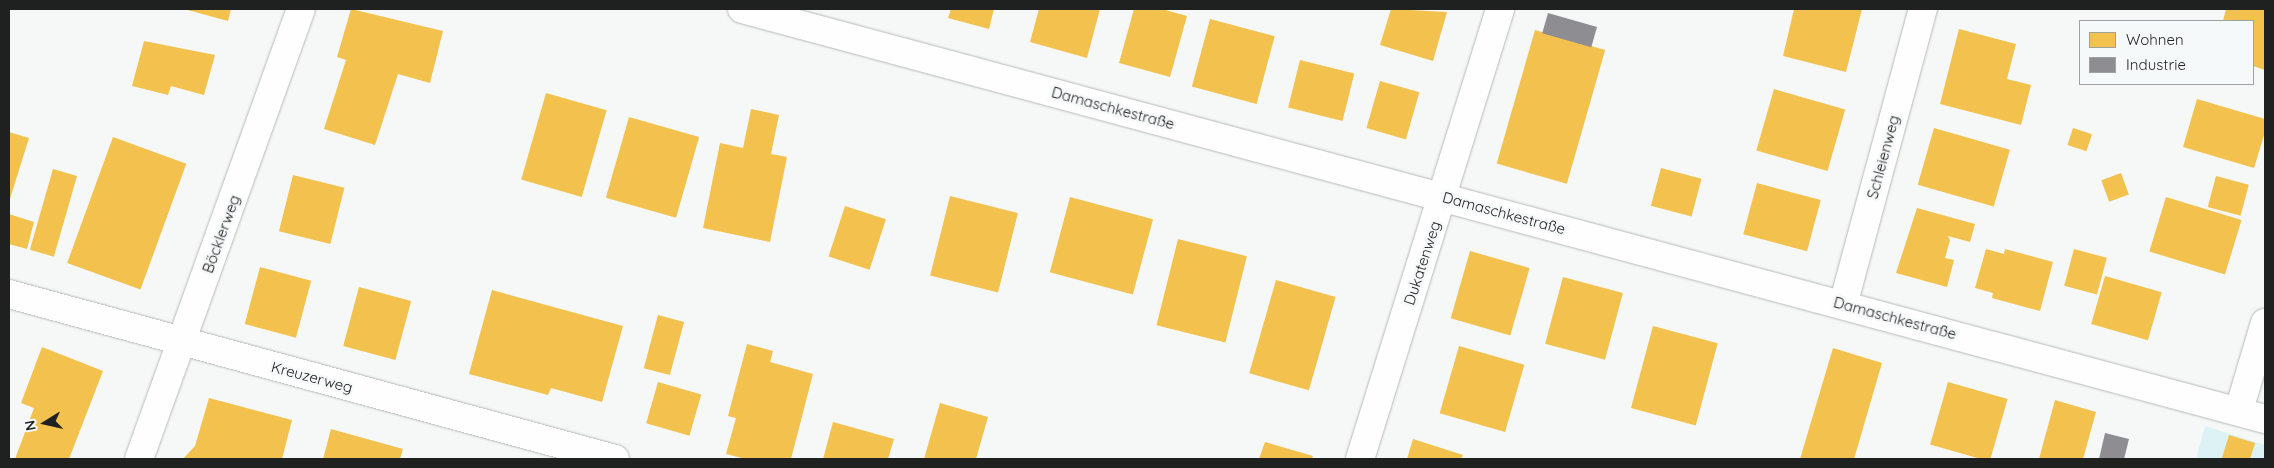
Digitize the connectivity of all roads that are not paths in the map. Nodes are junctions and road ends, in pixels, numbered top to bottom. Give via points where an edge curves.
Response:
1 (302, 9) edge
2 (742, 9) edge
3 (1500, 9) edge
4 (1923, 9) edge
5 (1443, 196) junction
6 (9, 294) edge
7 (1843, 305) junction
8 (2265, 323) edge
9 (182, 342) junction
10 (2239, 410) junction
11 (2265, 419) edge
12 (139, 459) edge
13 (615, 459) edge
14 (1360, 459) edge

1 - 9 street, Böcklerweg
2 - 5 street, Damaschkestraße
3 - 5 street, Dukatenweg
4 - 7 street, Schleienweg
5 - 7 street, Damaschkestraße
5 - 14 street, Dukatenweg
6 - 9 street, Kreuzerweg
7 - 10 street, Damaschkestraße
8 - 10 street
9 - 12 street, Böcklerweg
9 - 13 street, Kreuzerweg
10 - 11 street, Damaschkestraße

